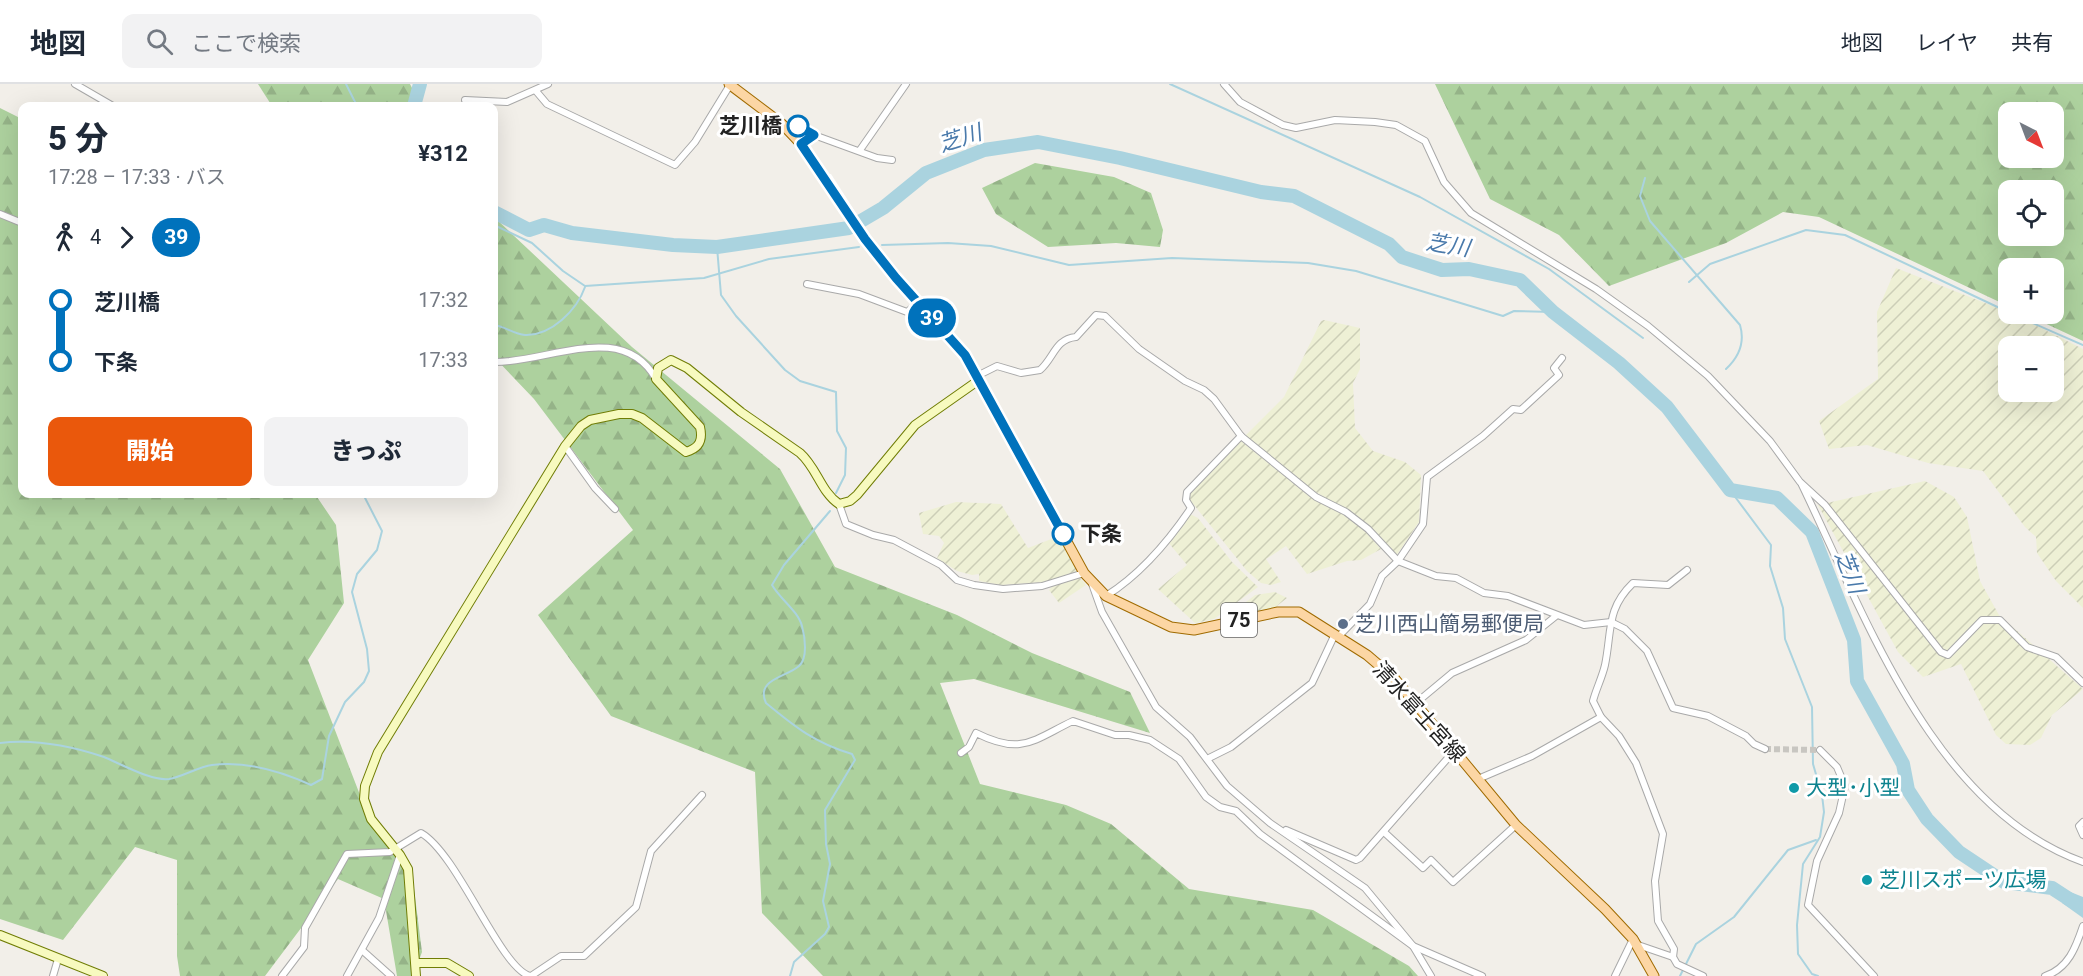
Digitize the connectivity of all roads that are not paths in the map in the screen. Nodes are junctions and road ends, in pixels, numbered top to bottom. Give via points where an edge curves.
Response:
1 (75, 84) edge
2 (548, 84) edge
3 (906, 84) edge
4 (1224, 84) edge
5 (729, 85) edge
6 (536, 91) junction
7 (465, 100) dead end
8 (106, 102) edge
9 (796, 125) dead end
10 (814, 135) junction
11 (801, 144) junction
12 (860, 150) junction
13 (892, 159) dead end
14 (0, 214) edge
15 (18, 221) edge
16 (807, 284) dead end
17 (918, 303) junction
18 (1562, 358) dead end
19 (498, 362) edge
20 (978, 378) junction
21 (656, 379) junction
22 (1241, 436) junction
23 (565, 446) junction
24 (1800, 482) junction
25 (838, 504) junction
26 (615, 509) dead end
27 (1398, 561) junction
28 (1687, 570) dead end
29 (1084, 573) junction
30 (1092, 583) junction
31 (1106, 596) junction
32 (1556, 616) junction
33 (1611, 622) junction
34 (1337, 635) junction
35 (2083, 683) edge
36 (1416, 703) junction
37 (1601, 717) junction
38 (1765, 749) tunnel mouth
39 (1455, 750) junction
40 (1820, 750) dead end
41 (961, 753) dead end
42 (1207, 759) junction
43 (1478, 779) junction
44 (702, 795) dead end
45 (2083, 822) edge
46 (1516, 825) junction
47 (1277, 826) junction
48 (1384, 832) junction
49 (2083, 835) edge
50 (398, 852) junction
51 (2083, 862) edge
52 (2083, 926) edge
53 (0, 934) edge
54 (1636, 942) junction
55 (1413, 946) junction
56 (363, 951) junction
57 (1673, 957) junction
58 (58, 959) junction
59 (416, 963) junction
60 (53, 976) edge
61 (103, 976) edge
62 (282, 976) edge
63 (347, 976) edge
64 (391, 976) edge
65 (416, 976) edge
66 (470, 976) edge
67 (531, 976) edge
68 (1431, 976) edge
69 (1482, 976) edge
70 (1615, 976) edge
71 (1654, 976) edge
72 (1703, 976) edge
73 (1874, 976) edge
74 (2045, 976) edge

1 - 8 street
2 - 6 street
3 - 12 street
4 - 24 street via 1240,102 1283,125 1296,128 1335,120 1375,122 1396,125 1425,141 1444,182 1471,213 1541,253 1648,326 1708,376 1770,441
5 - 6 street via 695,142 675,165 547,104
5 - 11 main road, 清水富士宮線 / 75 via 782,124
6 - 7 street via 507,102
9 - 10 street
10 - 11 street
10 - 12 street
11 - 17 main road, 清水富士宮線 / 75 via 865,239
12 - 13 street via 877,158
14 - 15 street
16 - 17 street via 860,294 907,312
17 - 20 main road, 清水富士宮線 / 75 via 965,355
18 - 27 street via 1554,368 1559,375 1521,410 1513,409 1427,477 1423,524
19 - 21 street via 589,347 624,349 637,355
20 - 22 street via 997,366 1021,372 1040,370 1066,338 1076,337 1096,315 1105,316 1139,349 1214,399
20 - 25 street via 915,425 857,495
20 - 29 main road, 清水富士宮線 / 75
21 - 23 street via 700,427 700,444 693,450 686,452 642,418 619,414 590,420 580,426
21 - 25 street via 658,368 671,360 687,368 801,453
22 - 27 street via 1316,497 1368,529
22 - 31 street via 1187,492 1191,508 1178,527 1135,576
23 - 26 street
23 - 50 street via 370,770 365,786 366,811
24 - 35 street via 1825,505 1941,652 1948,655 1982,620 2000,620 2027,647 2056,657
24 - 51 street via 1898,682 1941,749 1980,795 2009,820 2039,841
25 - 29 street via 846,524 894,540 940,565 957,580 1003,590 1042,586
27 - 32 street via 1436,576 1456,578 1484,593 1508,596
27 - 34 street via 1382,576 1370,604
28 - 33 street via 1668,585 1634,583 1620,596
29 - 30 main road, 清水富士宮線 / 75
30 - 31 main road, 清水富士宮線 / 75
30 - 42 street via 1102,612 1156,707 1190,737
31 - 34 main road, 清水富士宮線 / 75 via 1171,627 1194,630 1290,611 1308,616
32 - 33 street via 1584,625
32 - 36 street via 1526,640 1452,673
33 - 37 street via 1605,667 1593,701
33 - 38 street via 1625,629 1647,651 1672,708 1707,716
34 - 36 main road, 清水富士宮線 / 75 via 1381,666
34 - 42 street via 1312,683 1231,747
36 - 39 main road, 清水富士宮線 / 75
37 - 43 street via 1532,756
37 - 57 street via 1636,763 1663,834 1655,882 1658,921 1674,949
39 - 43 main road, 清水富士宮線 / 75
39 - 48 street
40 - 73 street via 1837,767 1845,786 1839,813 1817,861 1808,905
41 - 55 street via 976,734 994,742 1022,745 1041,740 1073,721 1115,735 1150,740 1179,759 1206,796 1220,807 1236,811 1260,834
42 - 47 street via 1227,786
43 - 46 main road, 清水富士宮線 / 75
44 - 67 street via 651,850 636,907 584,956 561,956
45 - 49 street via 2079,826
46 - 48 street via 1453,882 1431,860 1423,868
46 - 54 main road, 清水富士宮線 / 75
47 - 48 street via 1356,860
47 - 55 street via 1365,888
50 - 56 street via 379,918
50 - 59 street via 411,882
50 - 62 street via 347,854 305,928 304,947
50 - 67 street via 417,833 428,837 480,909 502,949 517,968
52 - 74 street via 2070,958 2056,973
53 - 58 street
54 - 57 street
54 - 70 street
54 - 71 main road, 清水富士宮線 / 75
55 - 68 street
55 - 69 street
56 - 63 street
56 - 64 street
57 - 72 street via 1677,964
58 - 60 street
58 - 61 street
59 - 65 street
59 - 66 street via 447,963

